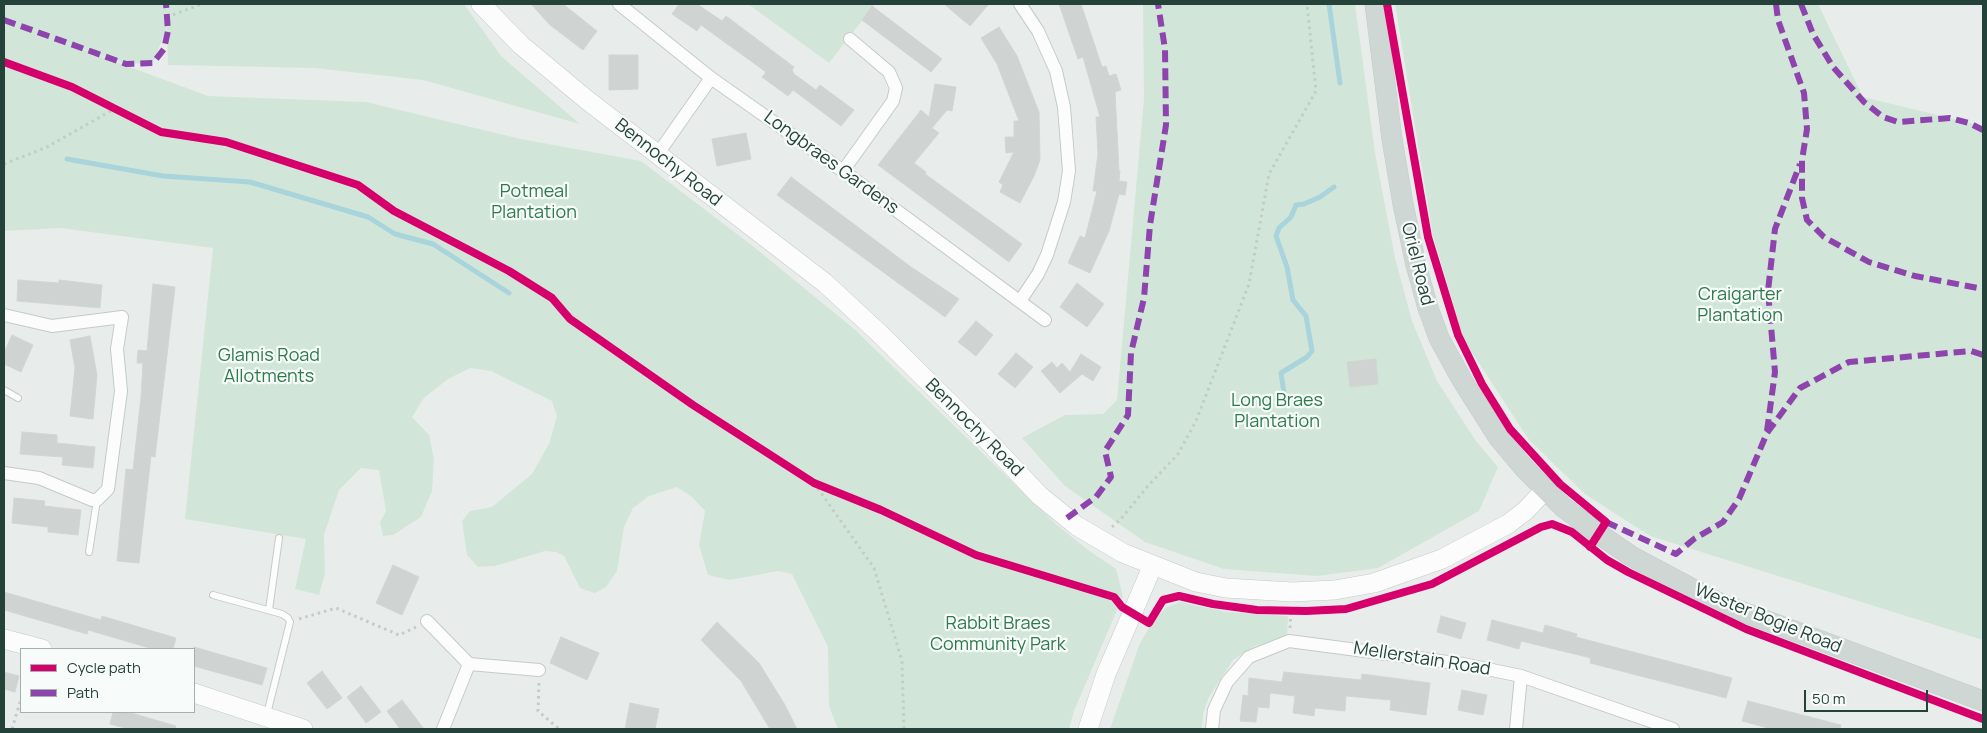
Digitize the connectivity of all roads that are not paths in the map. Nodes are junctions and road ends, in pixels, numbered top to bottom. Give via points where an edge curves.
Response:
1 (481, 4) edge
2 (619, 4) edge
3 (1020, 4) edge
4 (1375, 4) edge
5 (850, 39) dead end
6 (711, 78) junction
7 (656, 155) junction
8 (843, 171) junction
9 (1020, 301) junction
10 (5, 318) edge
11 (1045, 320) dead end
12 (4, 390) edge
13 (18, 398) dead end
14 (4, 474) edge
15 (1545, 490) junction
16 (96, 500) junction
17 (279, 538) dead end
18 (89, 552) dead end
19 (1153, 565) junction
20 (213, 595) dead end
21 (269, 610) junction
22 (427, 621) road end
23 (4, 639) edge
24 (38, 648) edge
25 (469, 664) junction
26 (539, 670) road end
27 (1521, 676) junction
28 (195, 693) edge
29 (1983, 701) edge
30 (266, 716) junction
31 (303, 729) edge
32 (443, 729) edge
33 (1088, 729) edge
34 (1212, 729) edge
35 (1516, 729) edge
36 (1673, 729) edge

1 - 7 street, Bennochy Road via 521,45
2 - 6 street, Longbraes Gardens
3 - 9 street via 1038,31 1056,71 1064,107 1069,171 1064,202 1047,255
4 - 15 main road, Oriel Road via 1403,204 1431,316 1458,374 1498,437
5 - 8 street via 890,72 896,88 893,101
6 - 7 street
6 - 8 street, Longbraes Gardens
7 - 19 street, Bennochy Road via 825,283 1039,495 1098,539
8 - 9 street, Longbraes Gardens
9 - 11 street, Longbraes Gardens
10 - 16 street via 52,326 122,317 117,349 121,390 108,489
12 - 13 lane
14 - 16 street via 39,478
15 - 19 street, Bennochy Road via 1508,524 1442,560 1374,583 1335,590 1283,592 1226,588 1196,582
15 - 29 main road, Wester Bogie Road via 1563,507 1631,556 1719,602
16 - 18 lane
17 - 21 lane
19 - 33 street via 1106,674
20 - 21 lane
21 - 30 lane via 282,614 290,622
22 - 25 street
23 - 24 street
25 - 26 street
25 - 32 street
27 - 34 street, Mellerstain Road via 1463,664 1289,641 1249,656 1227,682 1214,710
27 - 35 street
27 - 36 street, Mellerstain Road
28 - 30 street
30 - 31 street

